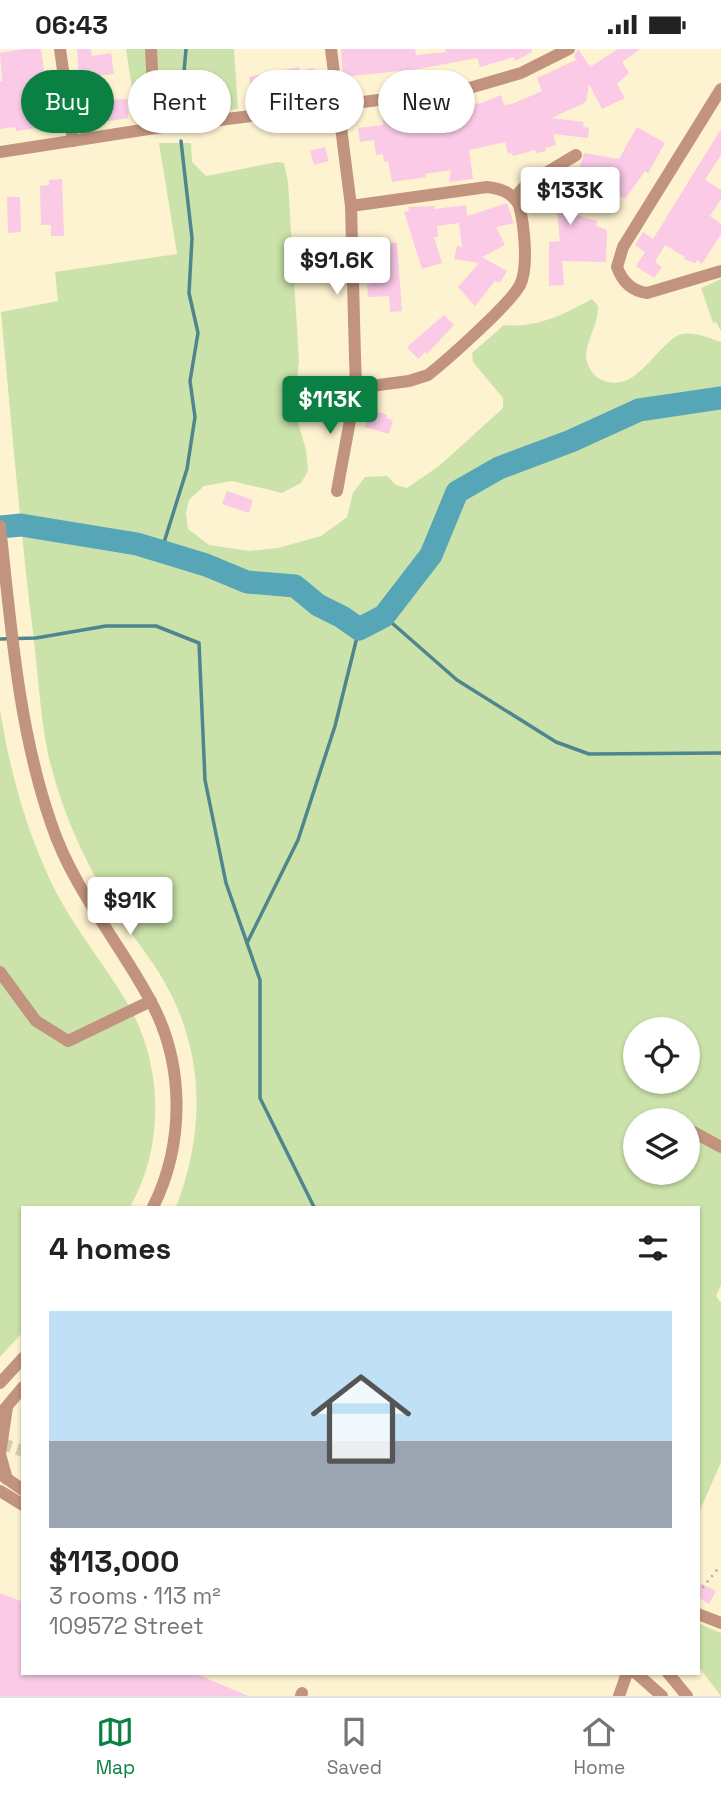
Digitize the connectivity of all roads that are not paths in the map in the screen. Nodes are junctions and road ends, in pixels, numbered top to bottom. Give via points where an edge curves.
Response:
1 (61, 49) edge
2 (150, 49) edge
3 (331, 49) edge
4 (569, 49) edge
5 (151, 70) edge
6 (334, 70) edge
7 (721, 89) edge
8 (364, 103) edge
9 (128, 132) edge
10 (342, 133) edge
11 (73, 141) junction
12 (0, 152) edge
13 (576, 155) dead end
14 (514, 198) junction
15 (351, 207) junction
16 (721, 271) edge
17 (356, 387) junction
18 (337, 491) dead end
19 (0, 526) edge
20 (0, 972) edge
21 (151, 1001) junction
22 (700, 1136) edge
23 (721, 1147) edge
24 (154, 1206) edge
25 (21, 1360) edge
26 (0, 1383) edge
27 (21, 1390) edge
28 (4, 1411) edge
29 (4, 1477) edge
30 (21, 1489) edge
31 (0, 1491) edge
32 (21, 1504) edge
33 (700, 1615) edge
34 (721, 1623) edge
35 (627, 1675) edge
36 (638, 1675) edge
37 (670, 1675) edge
38 (619, 1696) edge
39 (662, 1696) edge
40 (687, 1696) edge

1 - 11 street
2 - 5 street
3 - 6 street
4 - 8 street via 498,81
7 - 16 street via 623,247 617,267 635,291 647,293
9 - 11 street
10 - 15 street
11 - 12 street
13 - 14 street
14 - 15 street via 499,188 487,187
14 - 17 street via 522,215 524,265 513,295 428,375
15 - 17 street
17 - 18 street
19 - 21 street via 31,758 59,847
20 - 21 street via 36,1021 68,1041
21 - 24 street via 169,1050 176,1093 172,1160
22 - 23 street
25 - 26 street
27 - 28 street
28 - 29 street via 0,1454
29 - 30 street
31 - 32 street
33 - 34 street
35 - 38 street
36 - 39 street
37 - 40 street

